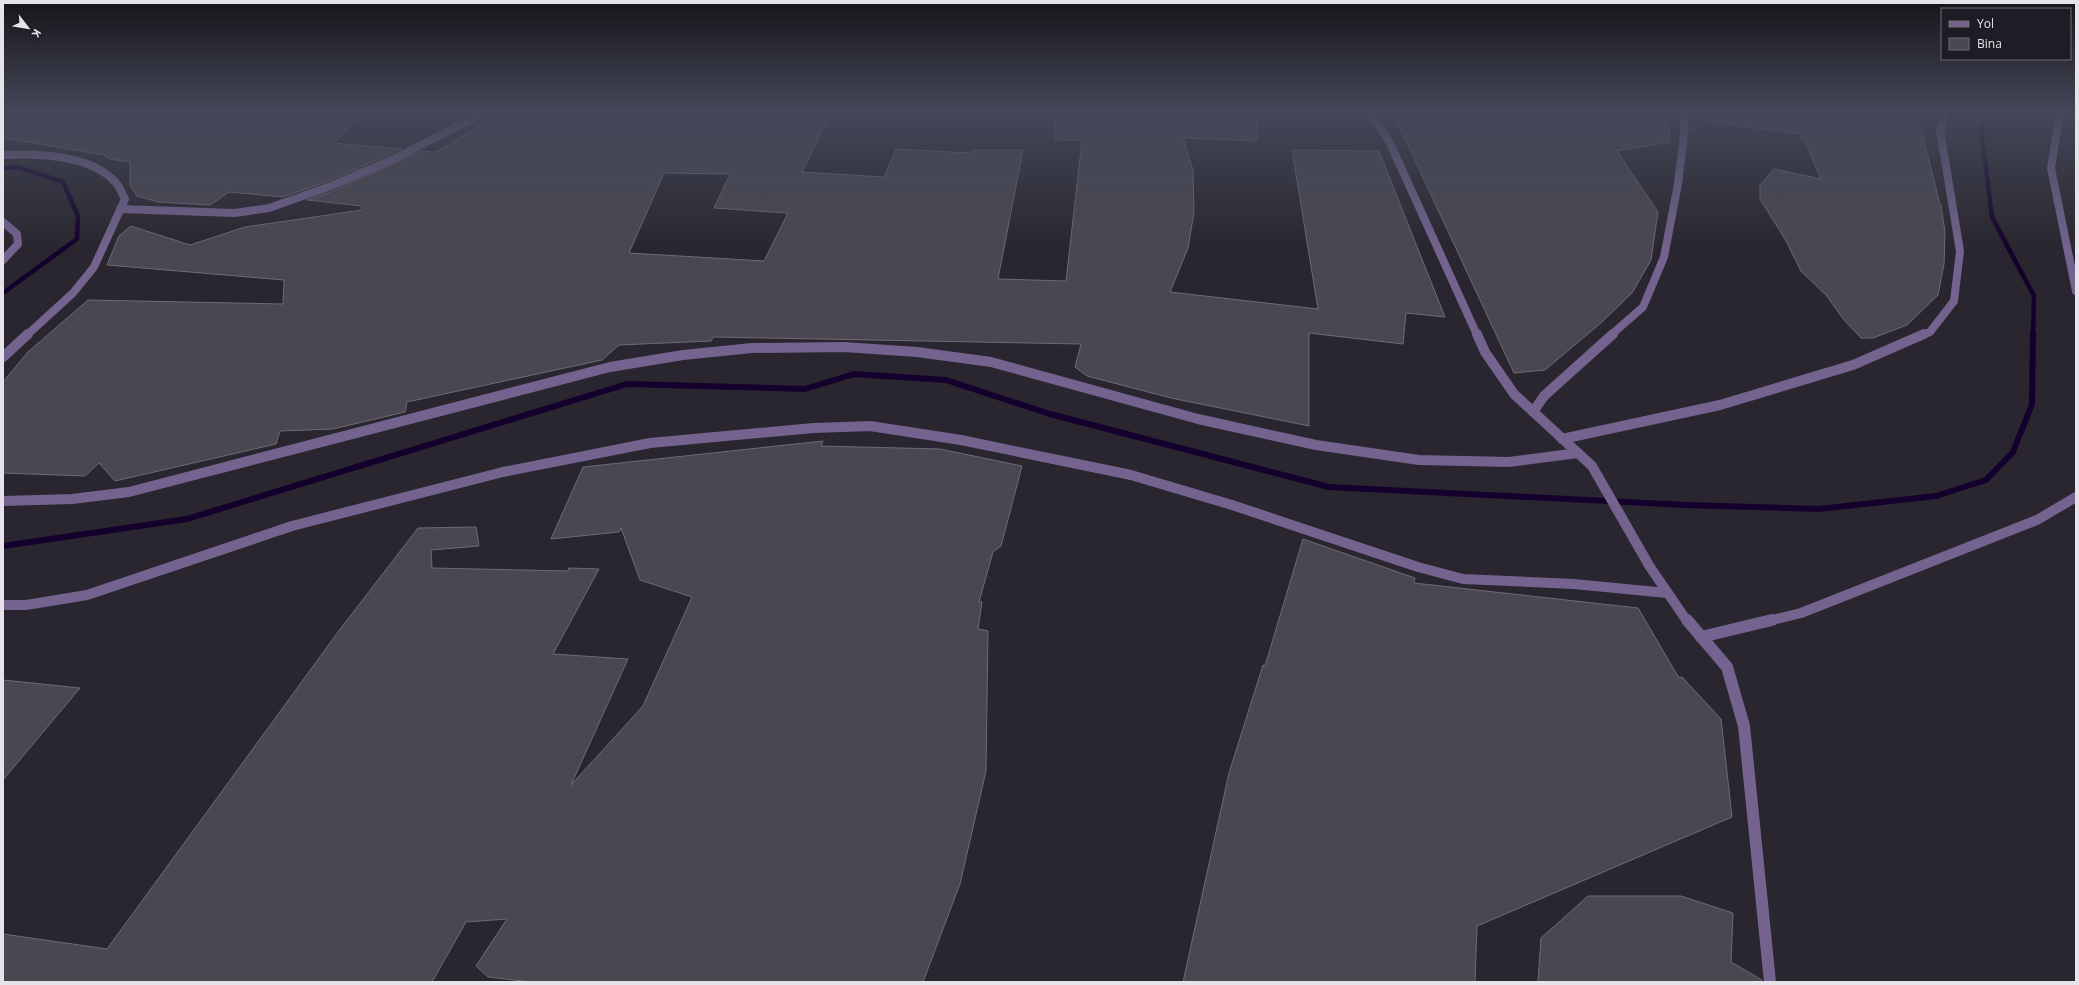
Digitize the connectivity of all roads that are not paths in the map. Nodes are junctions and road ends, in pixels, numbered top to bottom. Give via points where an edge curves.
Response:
1 (53, 157) edge
2 (400, 157) edge
3 (1396, 157) edge
4 (1681, 157) edge
5 (1944, 157) edge
6 (2053, 157) edge
7 (120, 209) junction
8 (3, 222) edge
9 (3, 260) edge
10 (2076, 291) edge
11 (3, 357) edge
12 (1533, 412) junction
13 (1562, 439) junction
14 (1578, 453) junction
15 (2076, 496) edge
16 (3, 501) edge
17 (1667, 592) junction
18 (3, 605) edge
19 (1701, 637) junction
20 (1770, 982) edge

1 - 7 street via 88,165 104,173 116,183 125,199
2 - 7 street via 331,186 269,208 235,213
3 - 12 street via 1485,352 1514,394
4 - 12 street via 1664,257 1643,307 1544,396
5 - 13 street via 1960,251 1954,301 1930,332 1853,365 1720,405
6 - 10 street via 2051,168
7 - 11 street via 94,267 73,293
8 - 9 street via 17,234 18,244
12 - 13 street
13 - 14 street
14 - 16 street via 1509,462 1419,460 1316,445 1198,420 992,362 917,352 859,348 752,348 683,354 610,367 129,492 72,499
14 - 17 street via 1592,466 1650,568
15 - 19 street via 2037,520 1801,613
17 - 18 street via 1574,584 1463,579 1418,567 1232,505 1131,475 961,440 870,426 814,428 650,443 503,472 292,526 87,595 26,605
17 - 19 street
19 - 20 street via 1727,667 1744,726

